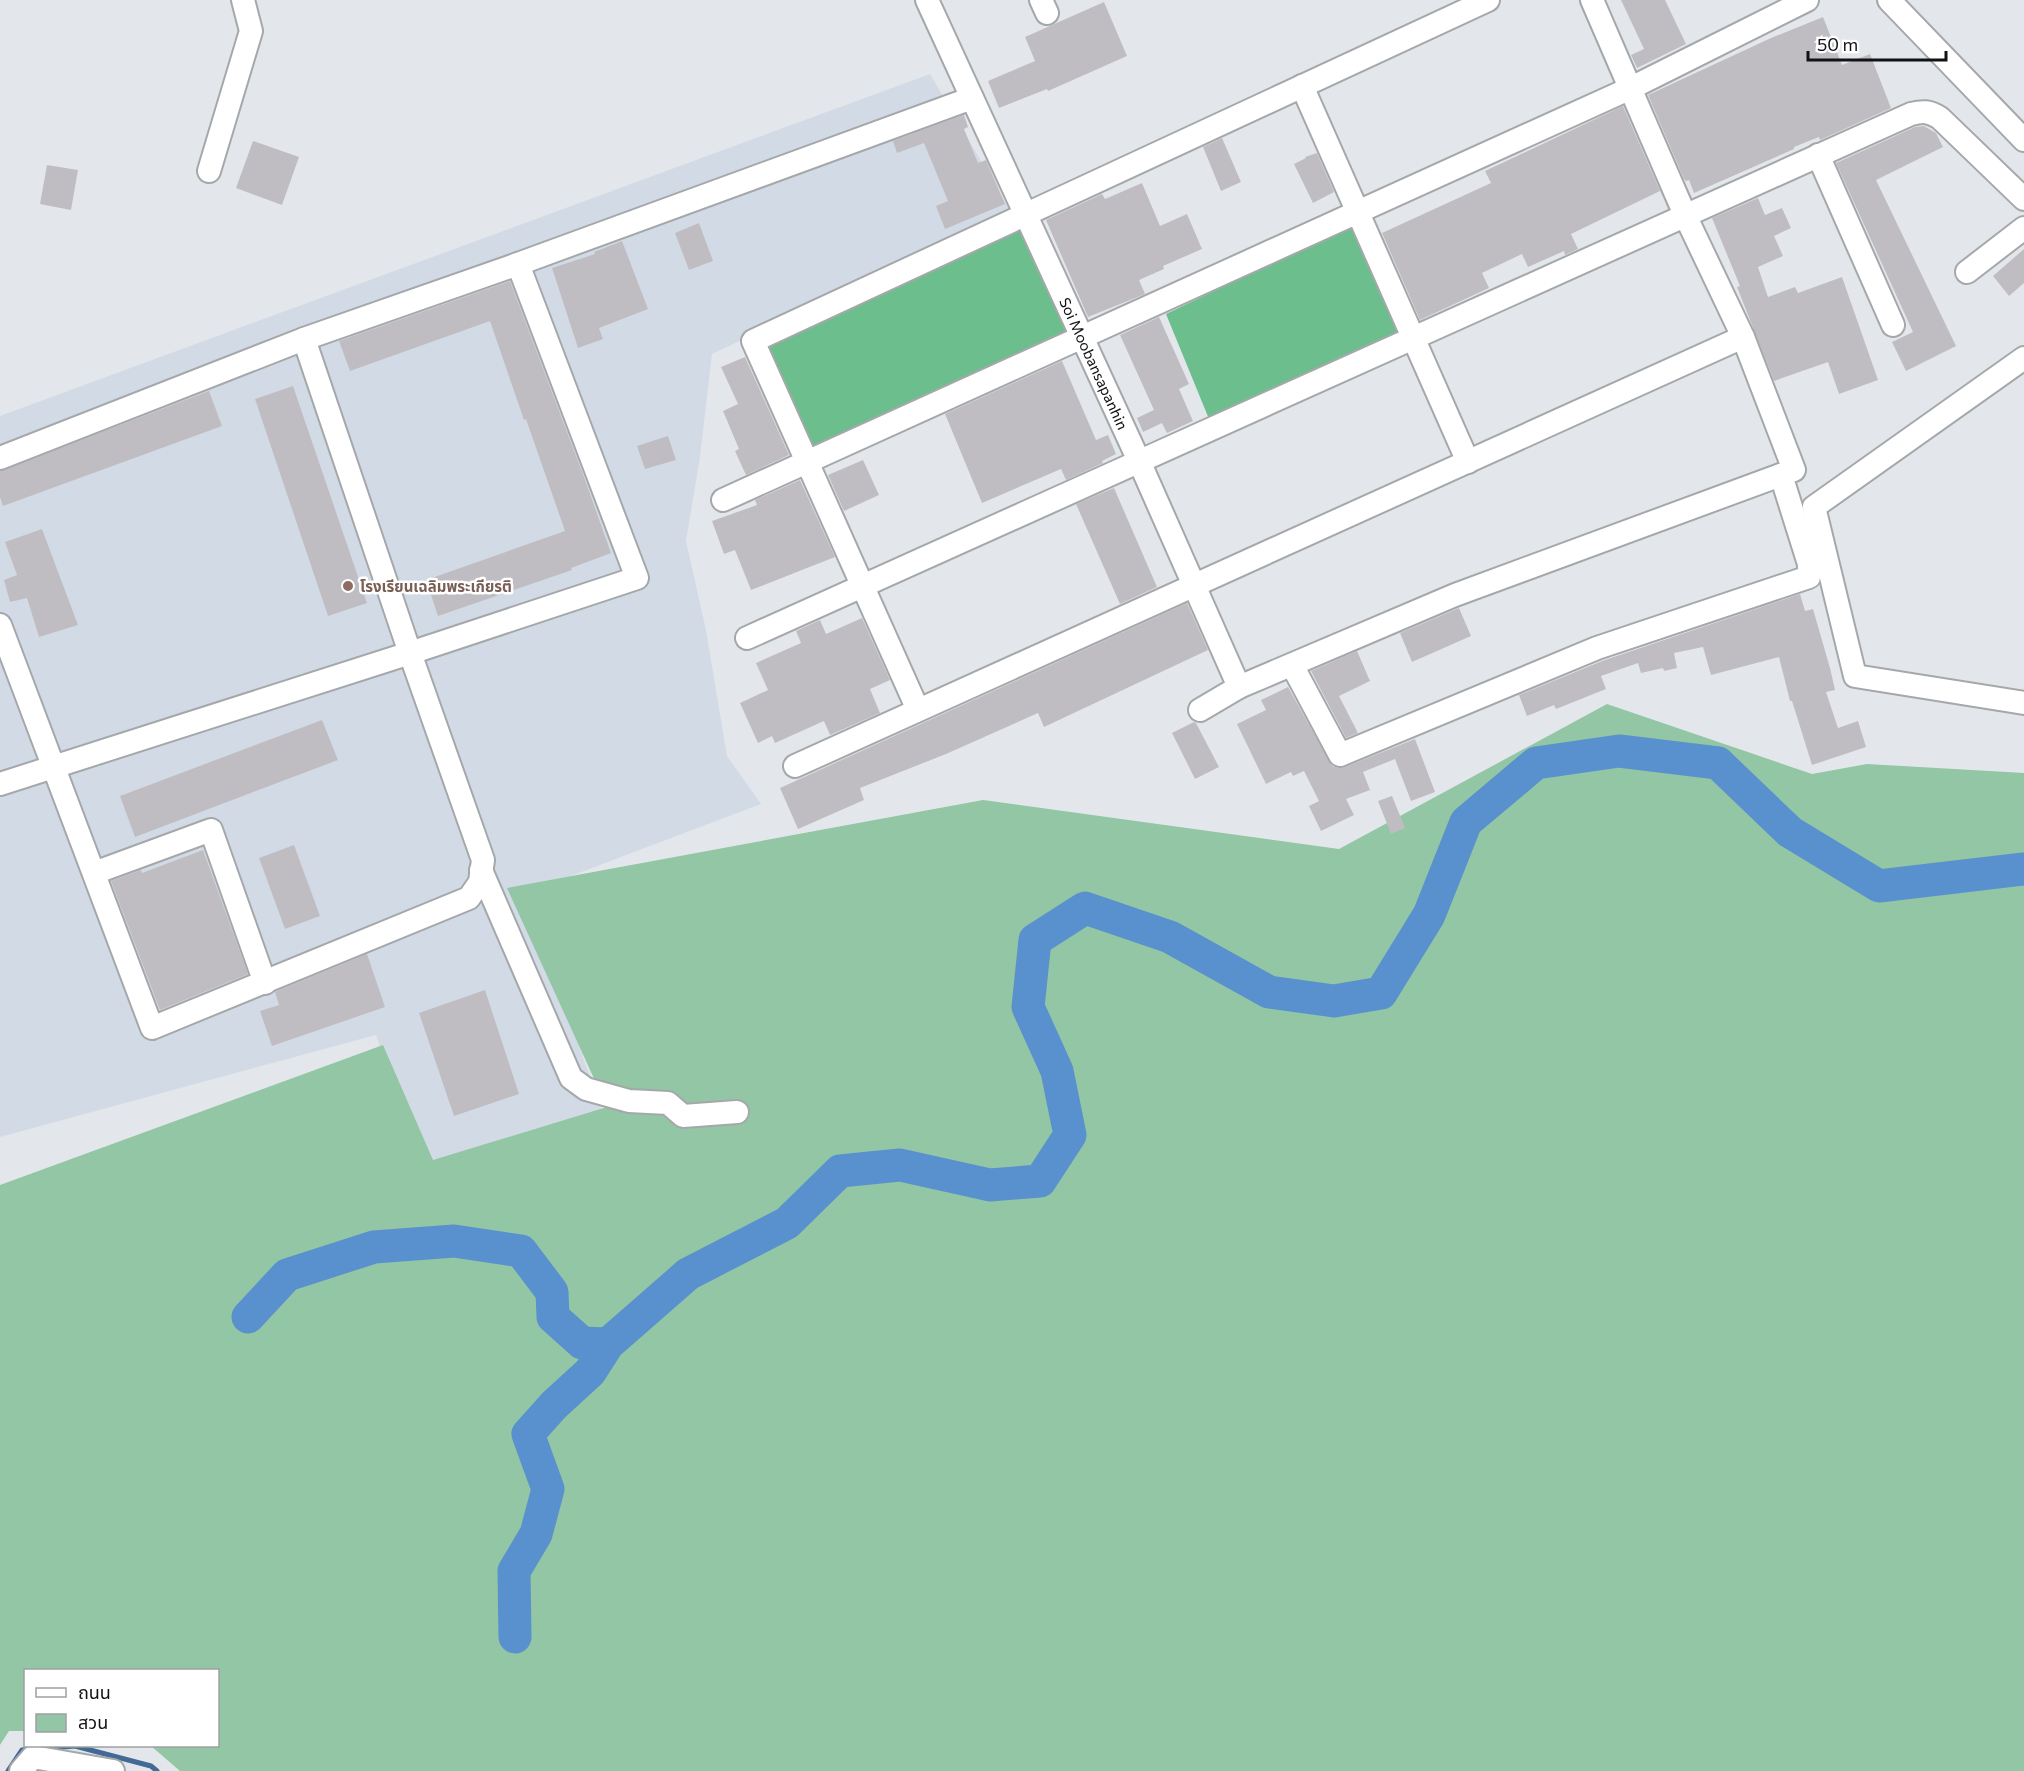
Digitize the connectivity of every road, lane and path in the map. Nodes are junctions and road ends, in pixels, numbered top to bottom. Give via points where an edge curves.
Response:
1 (243, 0) edge
2 (927, 0) edge
3 (1488, 0) edge
4 (1592, 0) edge
5 (1807, 0) edge
6 (1889, 0) edge
7 (1302, 86) junction
8 (1632, 88) junction
9 (972, 98) junction
10 (2024, 140) edge
11 (1818, 155) junction
12 (209, 171) dead end
13 (2024, 199) edge
14 (1357, 213) junction
15 (1025, 214) junction
16 (1685, 215) junction
17 (2024, 228) edge
18 (518, 264) junction
19 (1967, 272) dead end
20 (1893, 325) dead end
21 (1082, 337) junction
22 (1414, 337) junction
23 (1743, 338) junction
24 (304, 339) junction
25 (2024, 358) edge
26 (0, 458) edge
27 (1139, 461) junction
28 (807, 462) junction
29 (1468, 462) junction
30 (1781, 474) junction
31 (723, 500) dead end
32 (863, 585) junction
33 (1194, 585) junction
34 (0, 625) edge
35 (747, 638) dead end
36 (410, 653) junction
37 (1292, 665) junction
38 (1239, 687) junction
39 (2024, 703) edge
40 (918, 710) junction
41 (1200, 710) dead end
42 (54, 766) junction
43 (795, 766) dead end
44 (0, 784) edge
45 (481, 870) junction
46 (94, 873) junction
47 (265, 983) junction
48 (737, 1112) dead end
49 (21, 1771) edge
50 (113, 1771) edge

1 - 12 street via 251,31
2 - 9 street, Soi Moobansapanhin
3 - 7 street
4 - 8 street
5 - 8 street
6 - 10 street
7 - 14 street
7 - 15 street
8 - 14 street
8 - 16 street
9 - 15 street, Soi Moobansapanhin
9 - 18 street
11 - 13 street via 1911,114 1931,112
11 - 16 street
11 - 20 street
14 - 21 street
14 - 22 street
15 - 21 street, Soi Moobansapanhin
15 - 28 street via 753,341
16 - 22 street
16 - 23 street
17 - 19 street
18 - 24 street
18 - 36 street via 637,578
21 - 27 street, Soi Moobansapanhin
21 - 28 street
22 - 27 street
22 - 29 street
23 - 29 street
23 - 30 street via 1794,470
24 - 26 street
24 - 36 street
25 - 39 street via 1814,507 1855,676
27 - 32 street
27 - 33 street, Soi Moobansapanhin
28 - 31 street
28 - 32 street
29 - 33 street
30 - 37 street via 1455,595
30 - 37 street via 1809,564 1809,578 1597,648 1340,755
32 - 35 street
32 - 40 street
33 - 38 street, Soi Moobansapanhin
33 - 40 street
34 - 42 street
36 - 42 street
36 - 45 street via 483,860
37 - 38 street
38 - 41 street
40 - 43 street
42 - 44 street
42 - 46 street
45 - 47 street via 480,882 469,898
45 - 48 street via 571,1078 586,1089 629,1101 668,1103 683,1116
46 - 47 street via 211,830
46 - 47 street via 152,1028
49 - 50 street via 33,1757

